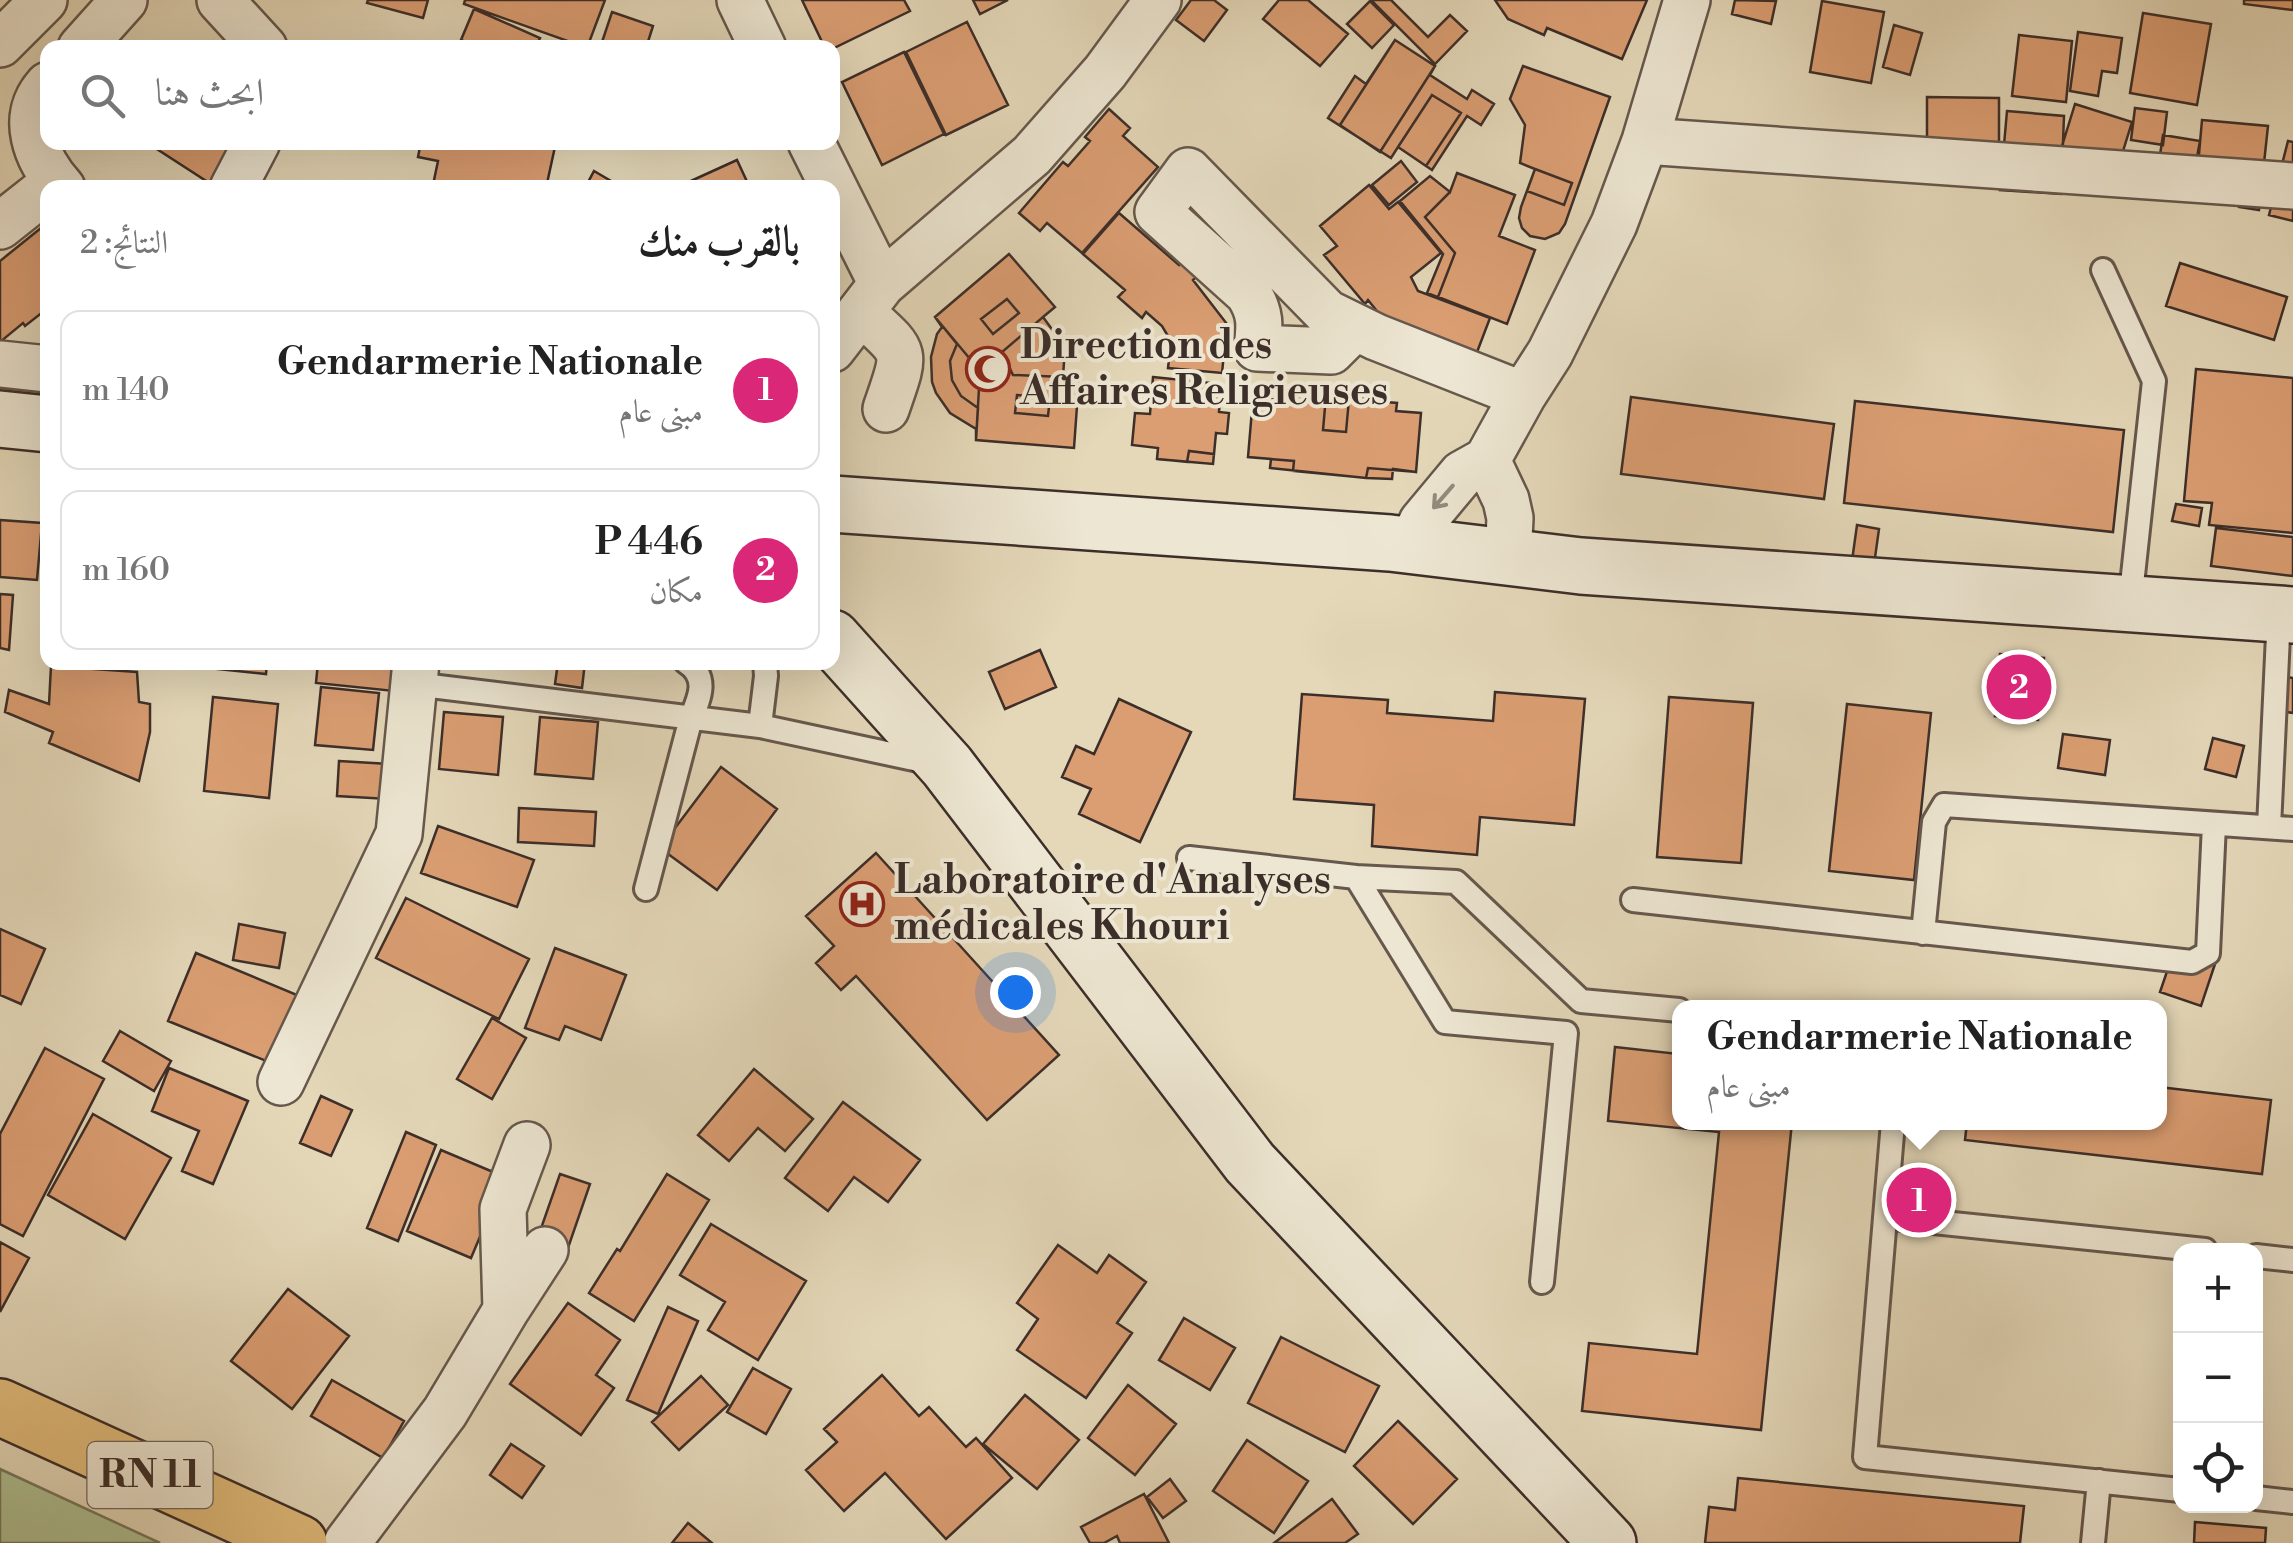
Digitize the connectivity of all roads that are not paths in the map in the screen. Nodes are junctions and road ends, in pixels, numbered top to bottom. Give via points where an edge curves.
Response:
1 (44, 0) edge
2 (124, 0) edge
3 (220, 0) edge
4 (740, 0) edge
5 (1686, 0) edge
6 (1156, 2) edge
7 (88, 40) edge
8 (257, 40) edge
9 (760, 40) edge
10 (0, 44) edge
11 (40, 94) edge
12 (16, 127) edge
13 (1645, 140) junction
14 (254, 150) edge
15 (814, 150) edge
16 (51, 180) edge
17 (237, 180) edge
18 (826, 180) edge
19 (2293, 186) edge
20 (40, 196) edge
21 (840, 217) edge
22 (0, 226) edge
23 (2102, 270) dead end
24 (871, 298) junction
25 (1354, 328) dead end
26 (840, 339) edge
27 (0, 364) edge
28 (40, 368) edge
29 (1524, 395) junction
30 (886, 409) dead end
31 (0, 419) edge
32 (40, 423) edge
33 (1487, 460) junction
34 (840, 505) edge
35 (1410, 546) junction
36 (1508, 559) junction
37 (2130, 603) junction
38 (2286, 614) edge
39 (840, 647) edge
40 (695, 670) edge
41 (765, 670) edge
42 (415, 673) edge
43 (692, 718) junction
44 (760, 726) junction
45 (948, 766) junction
46 (2214, 824) junction
47 (2269, 827) junction
48 (2293, 829) edge
49 (1189, 858) dead end
50 (1356, 877) junction
51 (646, 889) dead end
52 (1634, 900) dead end
53 (1922, 933) junction
54 (1581, 1001) junction
55 (1672, 1009) edge
56 (1566, 1033) junction
57 (281, 1082) dead end
58 (1892, 1130) edge
59 (528, 1145) dead end
60 (1885, 1218) junction
61 (2173, 1247) edge
62 (545, 1250) dead end
63 (2263, 1257) edge
64 (2293, 1260) edge
65 (1542, 1282) dead end
66 (506, 1310) junction
67 (0, 1407) edge
68 (2099, 1481) junction
69 (2173, 1489) edge
70 (2263, 1499) edge
71 (2293, 1502) edge
72 (299, 1543) edge
73 (347, 1543) edge
74 (1608, 1543) edge
75 (2093, 1543) edge

1 - 10 street
2 - 7 street
3 - 8 street
4 - 9 street
5 - 13 street
6 - 24 street via 1032,154
11 - 12 street
12 - 16 street via 40,154
13 - 19 street
13 - 29 street via 1614,224
14 - 17 street
15 - 18 street
20 - 22 street
21 - 24 street
23 - 37 lane via 2154,382
24 - 26 street
24 - 30 street via 900,354
25 - 29 street
27 - 28 street
29 - 33 street
31 - 32 main road
33 -> 35 street via 1462,474
33 - 36 street via 1510,518
34 - 35 main road
35 - 36 main road
36 - 37 main road
37 - 38 main road
38 - 47 lane
39 - 45 main road
40 - 43 lane via 702,694
41 - 44 lane
42 - 43 lane
42 - 57 street via 399,834
43 - 44 lane
43 - 51 lane
44 - 45 lane
45 - 74 main road via 1250,1163
46 - 47 lane
46 - 53 lane via 1944,805 1934,822
46 - 53 lane via 2208,953 2192,962
47 - 48 lane
49 - 50 lane
50 - 54 lane via 1456,882
50 - 56 lane via 1445,1022
52 - 53 lane
54 - 55 lane
54 - 56 lane
56 - 65 lane
58 - 60 lane
59 - 66 street via 503,1209
60 - 61 lane
60 - 68 lane via 1865,1456
62 - 66 street
63 - 64 lane
66 - 73 street via 445,1412
67 - 72 main road, RN 11
68 - 69 lane
68 - 75 lane
70 - 71 lane

